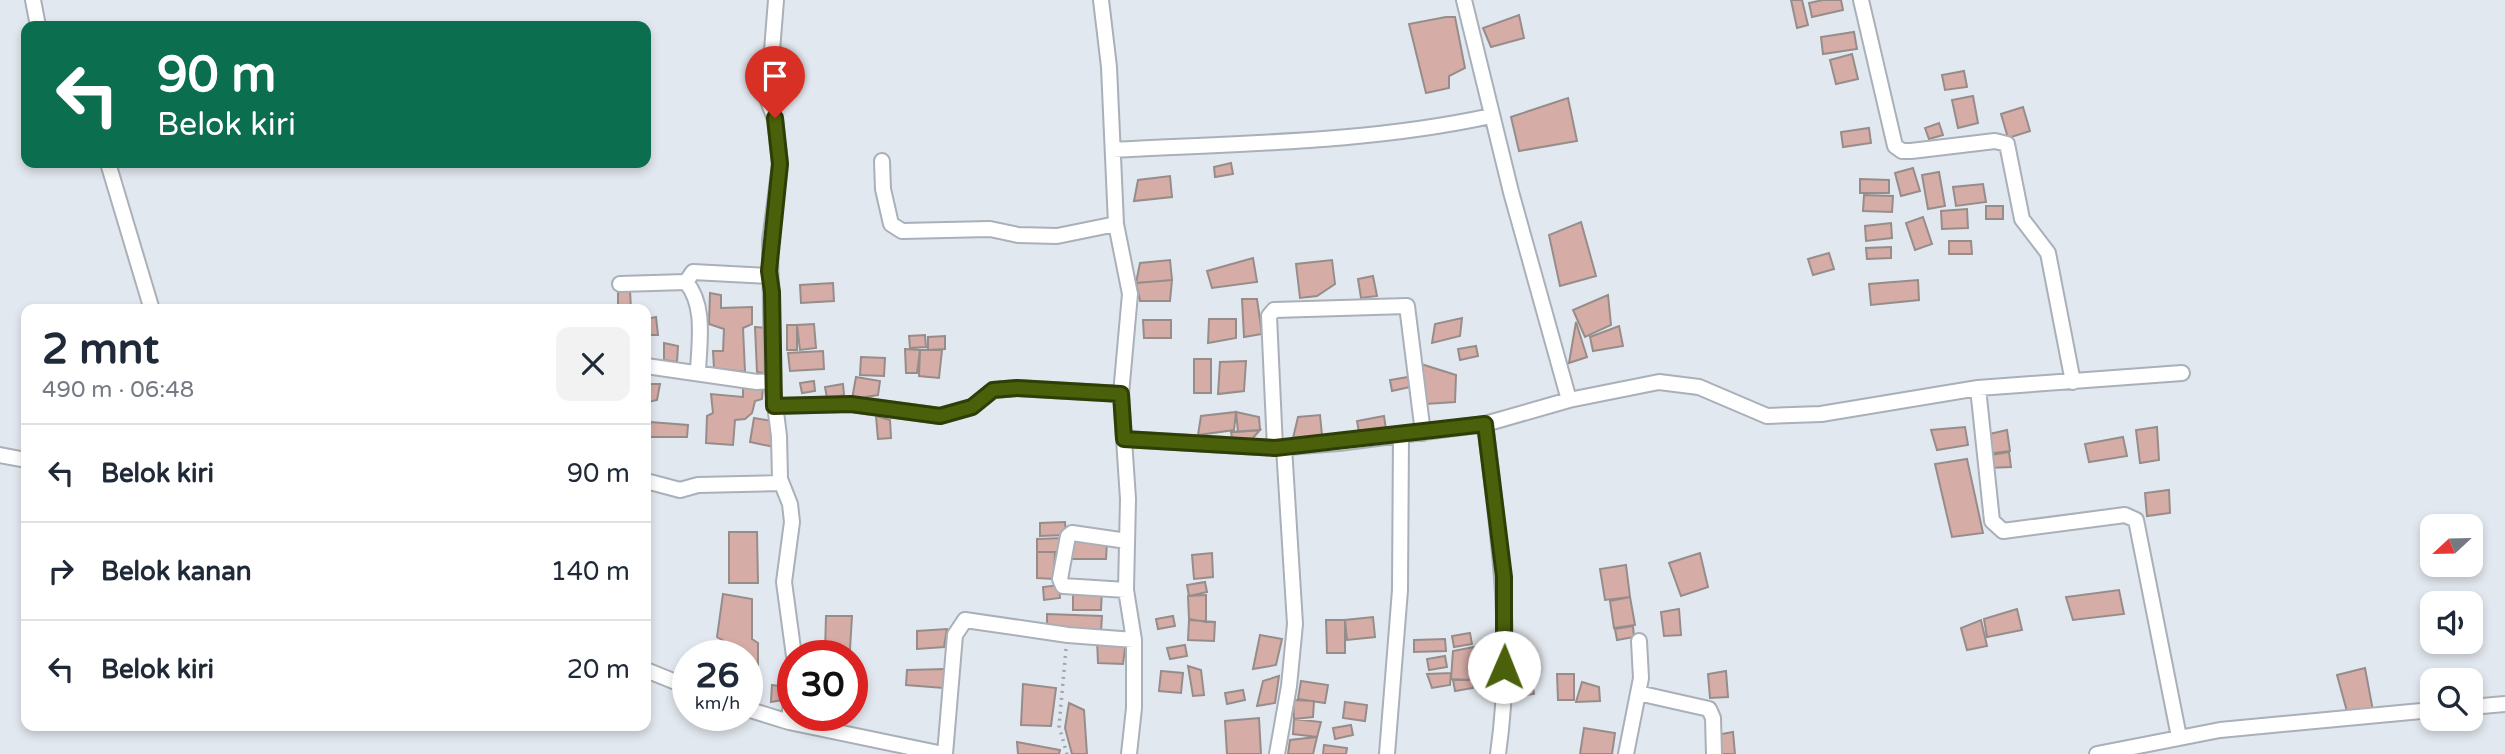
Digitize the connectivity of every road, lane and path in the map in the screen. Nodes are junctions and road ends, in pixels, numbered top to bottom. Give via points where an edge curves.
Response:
1 (33, 0) edge
2 (776, 0) edge
3 (1101, 0) edge
4 (1464, 0) edge
5 (1861, 0) edge
6 (37, 21) edge
7 (1491, 116) junction
8 (1113, 150) junction
9 (882, 161) dead end
10 (109, 168) edge
11 (1116, 224) junction
12 (769, 276) junction
13 (686, 282) junction
14 (620, 284) dead end
15 (150, 304) edge
16 (651, 367) edge
17 (698, 372) junction
18 (2182, 373) dead end
19 (772, 381) junction
20 (2073, 382) junction
21 (1978, 388) junction
22 (1121, 394) junction
23 (1569, 400) junction
24 (774, 406) junction
25 (1485, 424) junction
26 (1423, 433) junction
27 (1401, 435) junction
28 (1124, 439) junction
29 (1279, 448) junction
30 (0, 455) edge
31 (21, 459) edge
32 (651, 482) edge
33 (781, 483) junction
34 (1127, 541) junction
35 (1126, 590) junction
36 (1068, 635) junction
37 (792, 640) edge
38 (1134, 640) junction
39 (1639, 640) dead end
40 (651, 672) edge
41 (672, 681) edge
42 (1638, 693) junction
43 (2505, 704) edge
44 (2483, 706) edge
45 (2420, 711) edge
46 (833, 731) edge
47 (2179, 737) junction
48 (944, 754) edge
49 (1067, 754) edge
50 (1129, 754) edge
51 (1277, 754) edge
52 (1387, 754) edge
53 (1498, 754) edge
54 (1626, 754) edge
55 (1714, 754) edge
56 (2098, 754) edge

1 - 6 street
2 - 12 street via 768,101 777,126 780,164
3 - 8 street
4 - 7 street
5 - 20 street via 1895,146 1911,151 1995,141 2007,144 2022,219 2048,253
7 - 8 street via 1445,126 1300,141
7 - 23 street
8 - 11 street
9 - 11 street via 891,223 902,231 990,229 1057,236
10 - 15 street
11 - 22 street via 1130,294
12 - 13 street via 694,272
12 - 19 street
13 - 14 street
13 - 17 street via 698,299
16 - 17 street
17 - 19 street
18 - 20 street
19 - 24 street
20 - 21 street
21 - 23 street via 1821,414 1767,416 1699,387 1659,382
21 - 47 street via 1997,528 2125,515 2136,520
22 - 24 street via 993,390 972,407 940,416 851,404
22 - 28 street
23 - 25 street
24 - 33 street
25 - 26 street
25 - 53 street via 1504,577 1504,688
26 - 27 street
26 - 29 street via 1407,306 1274,310 1269,316
27 - 29 street
27 - 52 street via 1400,590
28 - 29 street
28 - 34 street
29 - 51 street via 1295,624
30 - 31 street
32 - 33 street via 680,490 698,485
33 - 37 street via 792,522 784,582
34 - 35 street
34 - 35 street via 1072,533 1060,579 1063,586
35 - 38 street
36 - 38 street
36 - 48 street via 965,620 958,626
36 - 49 path via 1059,726
38 - 50 street
39 - 42 street
40 - 41 street
42 - 54 street
42 - 55 street via 1709,709
43 - 44 street
45 - 47 street
46 - 48 street
47 - 56 street

